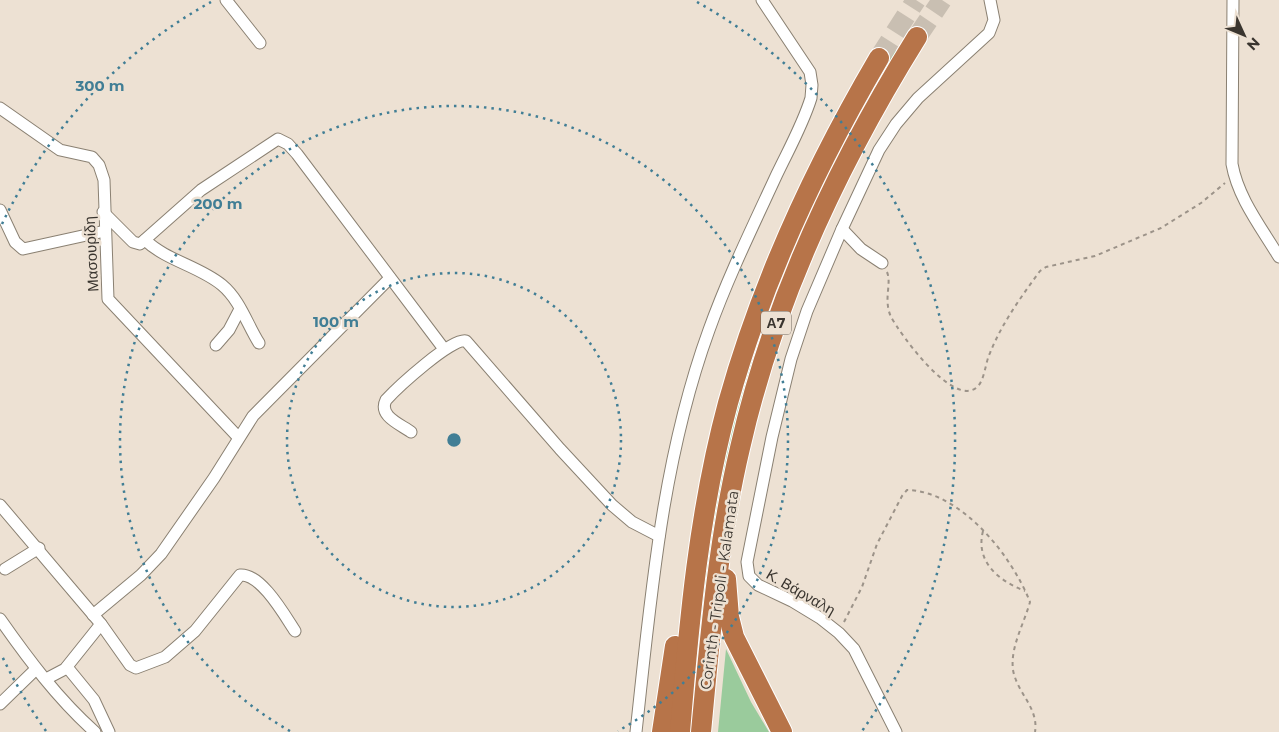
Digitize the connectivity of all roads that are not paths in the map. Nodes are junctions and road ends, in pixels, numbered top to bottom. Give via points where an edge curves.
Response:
1 (226, 0) edge
2 (762, 0) edge
3 (990, 0) edge
4 (1233, 0) edge
5 (917, 37) tunnel mouth
6 (260, 43) dead end
7 (879, 58) tunnel mouth
8 (0, 108) edge
9 (0, 210) edge
10 (104, 212) junction
11 (842, 229) junction
12 (105, 231) junction
13 (145, 240) junction
14 (1279, 257) edge
15 (882, 263) road end
16 (390, 278) junction
17 (240, 309) junction
18 (259, 343) dead end
19 (216, 345) dead end
20 (444, 350) junction
21 (411, 432) dead end
22 (238, 437) junction
23 (718, 446) junction
24 (739, 449) junction
25 (0, 504) edge
26 (659, 536) junction
27 (39, 548) junction
28 (5, 569) dead end
29 (0, 619) edge
30 (97, 620) junction
31 (295, 632) dead end
32 (67, 667) junction
33 (36, 669) junction
34 (46, 679) junction
35 (0, 704) edge
36 (95, 732) edge
37 (109, 732) edge
38 (636, 732) edge
39 (662, 732) edge
40 (680, 732) edge
41 (701, 732) edge
42 (782, 732) edge
43 (896, 732) edge

1 - 6 street
2 - 26 street via 810,72 811,98 739,256 696,366 674,450
3 - 11 street via 994,13 992,27 918,98 896,124 879,150
4 - 14 street via 1232,164 1235,179 1248,206
5 - 24 highway, Corinth - Tripoli - Kalamata / Α7 via 863,128 812,232 772,336
7 - 23 highway, Corinth - Tripoli - Kalamata / Α7 via 824,157 783,246 749,337
8 - 10 street, Μασουρίδη via 60,150 94,158 104,177
9 - 12 street via 15,242 23,249
10 - 12 street, Μασουρίδη
10 - 13 street via 135,243
11 - 15 street via 861,250
11 - 43 street, Κ. Βάρναλη via 807,311 778,408 747,570 752,581 807,610 839,633 858,657
12 - 22 street, Μασουρίδη via 109,302
13 - 16 street via 211,182 278,139 297,154
13 - 17 street via 162,253 219,282 234,297
16 - 20 street
16 - 22 street via 265,403
17 - 18 street
17 - 19 street via 230,330
20 - 21 street via 385,402 386,414
20 - 26 street via 466,340 612,505 632,522
22 - 30 street via 161,554
23 - 39 highway via 706,479 687,573
23 - 40 highway, Corinth - Tripoli - Kalamata / Α7 via 695,575
24 - 41 highway, Corinth - Tripoli - Kalamata / Α7 via 717,577
24 - 42 highway via 726,578 729,617 742,654
25 - 27 street
26 - 38 street
27 - 28 street
27 - 30 street
29 - 33 street
30 - 31 street via 130,665 143,667 165,657 195,631 242,574 250,576 264,588
30 - 32 street
32 - 34 street
32 - 37 street via 94,700
33 - 34 street
33 - 35 street
34 - 36 street

